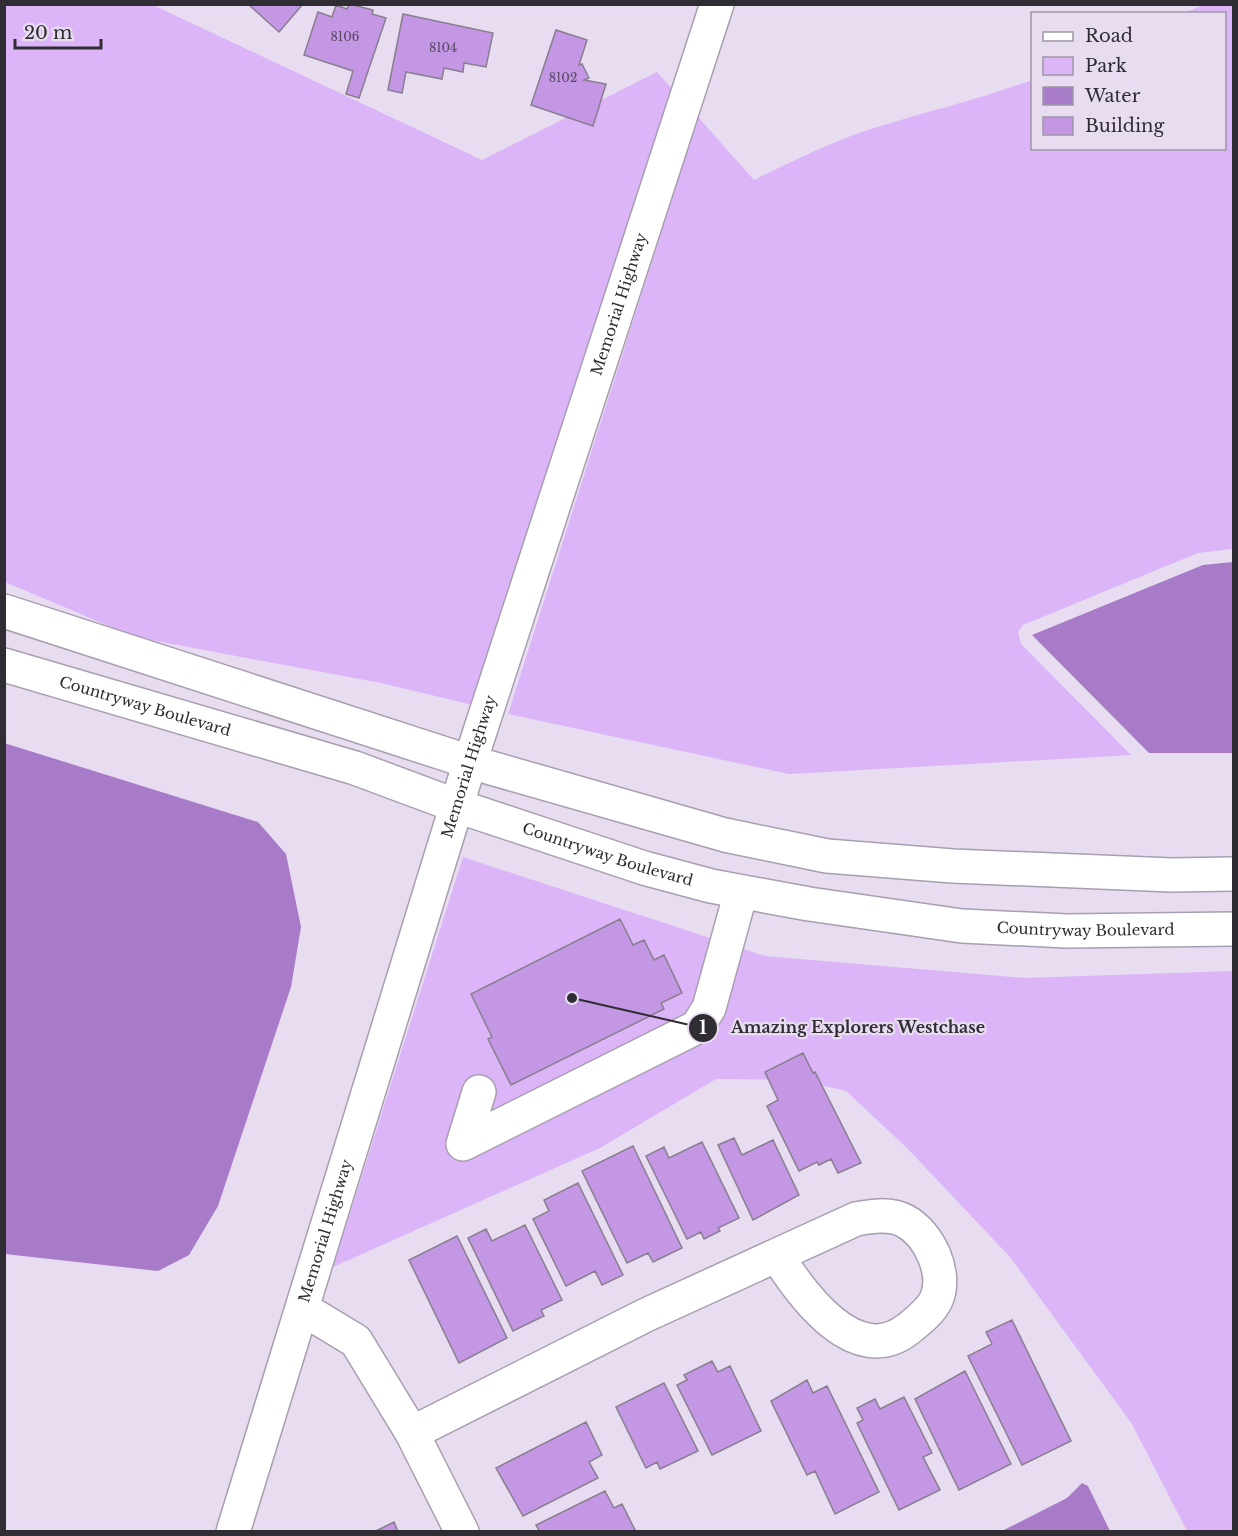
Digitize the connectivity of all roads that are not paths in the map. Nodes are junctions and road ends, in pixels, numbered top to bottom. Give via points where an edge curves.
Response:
1 (708, 7) edge
2 (4, 611) edge
3 (4, 665) edge
4 (470, 762) junction
5 (457, 806) junction
6 (1233, 874) edge
7 (741, 892) junction
8 (1233, 929) edge
9 (478, 1092) dead end
10 (778, 1257) junction
11 (303, 1309) junction
12 (412, 1432) junction
13 (233, 1532) edge
14 (462, 1532) edge

1 - 4 street, Memorial Highway
2 - 4 street
3 - 5 street, Countryway Boulevard via 355,768
4 - 5 street, Memorial Highway
4 - 6 street via 725,835 826,856 976,867
5 - 7 street, Countryway Boulevard via 644,868
5 - 11 street, Memorial Highway
7 - 8 street, Countryway Boulevard via 962,926 1067,932
7 - 9 street via 709,1008 697,1027 463,1144
10 - 10 street via 855,1220 887,1216 904,1221 923,1236 935,1257 939,1278 936,1299 919,1321 900,1336 869,1340 854,1337 816,1309
10 - 12 street via 646,1315
11 - 12 street via 356,1341
11 - 13 street, Memorial Highway
12 - 14 street

